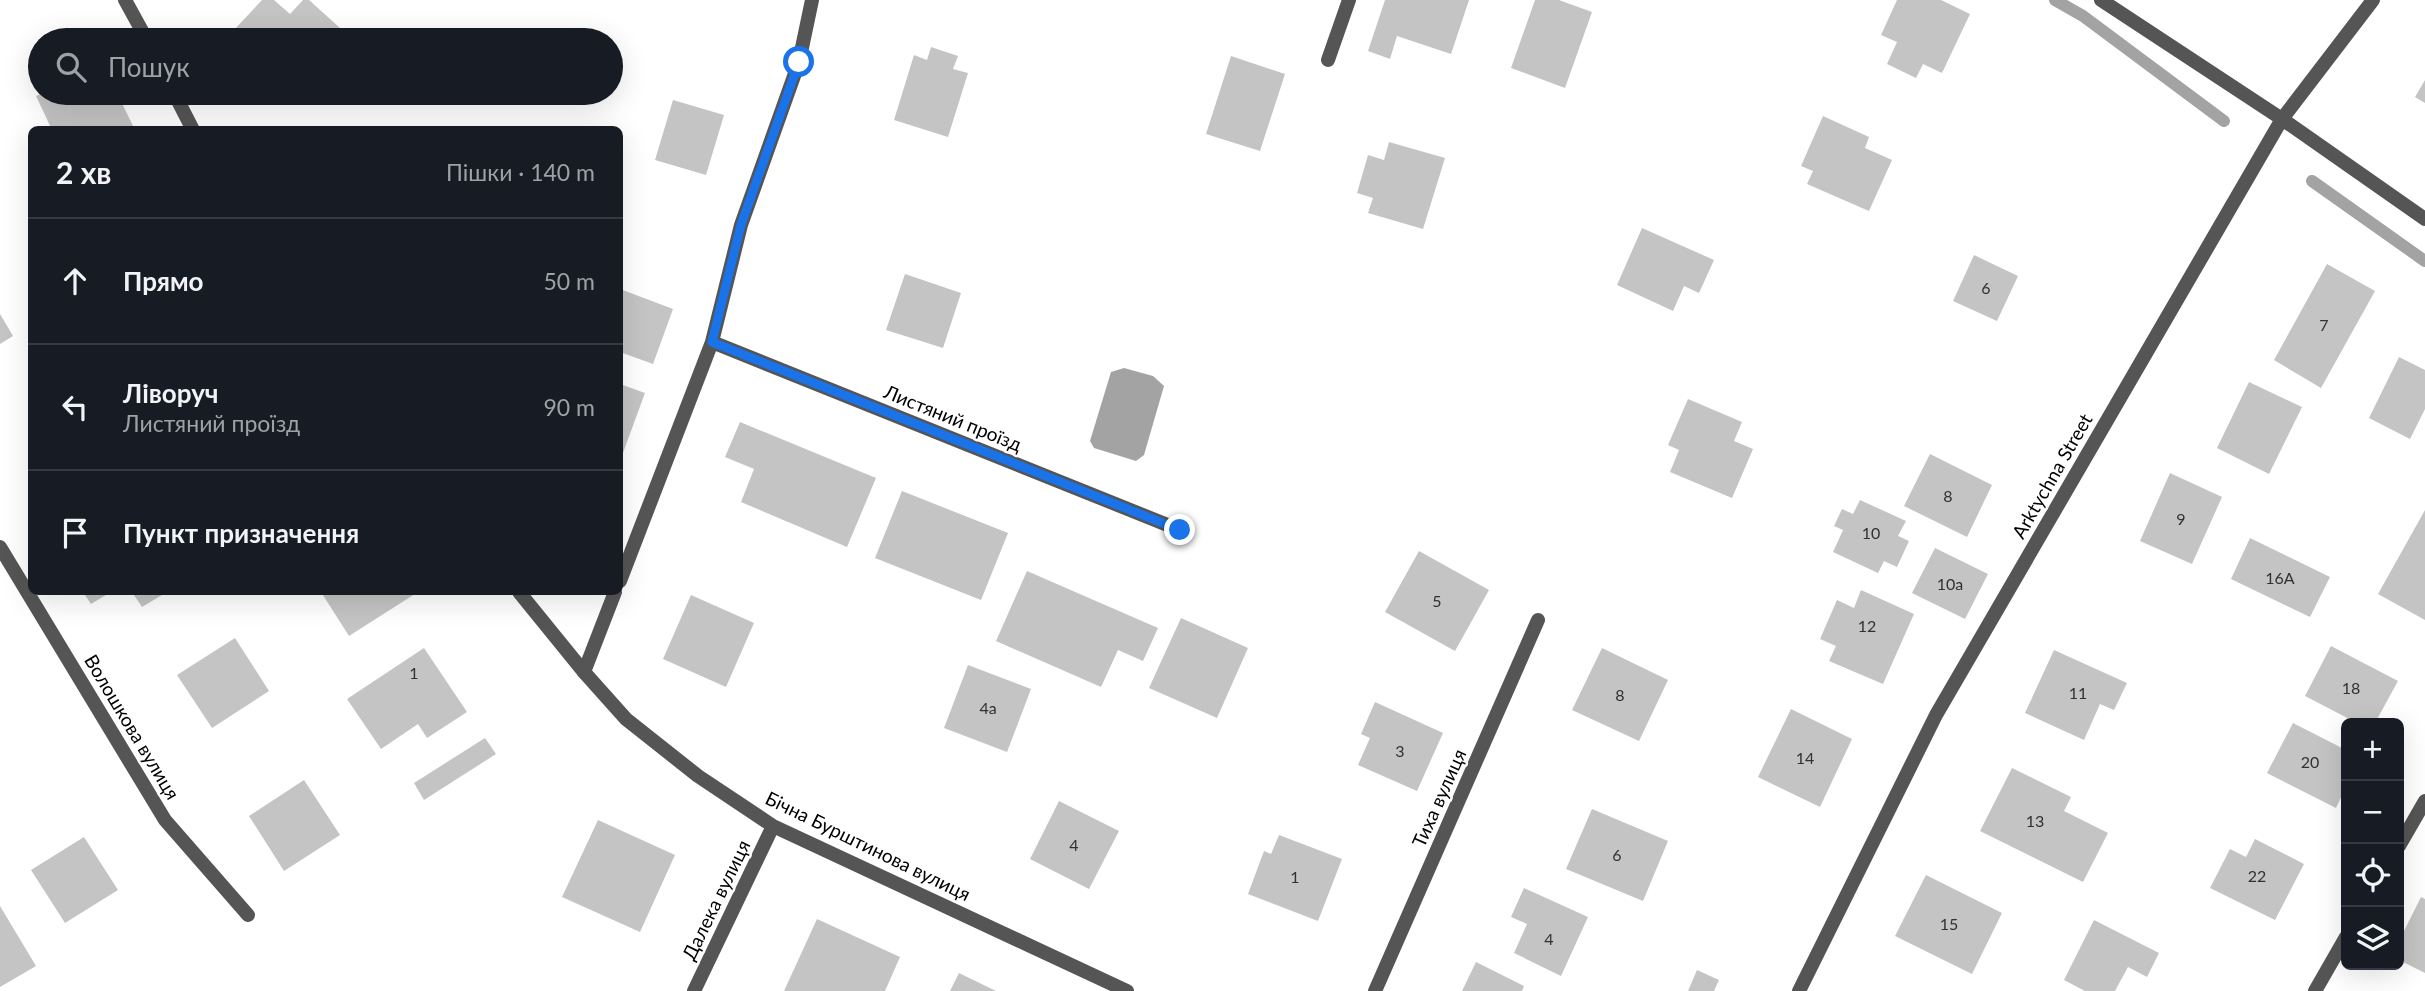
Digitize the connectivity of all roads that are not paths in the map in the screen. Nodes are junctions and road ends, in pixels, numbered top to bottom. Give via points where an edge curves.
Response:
1 (125, 0) edge
2 (813, 0) edge
3 (1349, 0) edge
4 (2101, 0) edge
5 (2373, 0) edge
6 (140, 28) edge
7 (1328, 60) dead end
8 (180, 105) edge
9 (2282, 119) junction
10 (191, 126) edge
11 (2425, 219) edge
12 (712, 342) junction
13 (1180, 530) dead end
14 (0, 547) edge
15 (623, 573) edge
16 (28, 593) edge
17 (29, 595) edge
18 (521, 595) edge
19 (614, 595) edge
20 (1538, 620) dead end
21 (584, 672) junction
22 (2425, 801) edge
23 (773, 826) junction
24 (2400, 844) edge
25 (248, 915) dead end
26 (2341, 946) edge
27 (694, 991) edge
28 (1127, 991) edge
29 (1376, 991) edge
30 (1799, 991) edge
31 (2315, 991) edge

1 - 6 street
2 - 12 street via 799,62 741,225
3 - 7 street
4 - 9 street
5 - 9 street, Arktychna Street
8 - 10 street
9 - 11 street
9 - 30 street, Arktychna Street via 1936,715
12 - 13 street, Листяний проїзд
12 - 15 street
14 - 16 street, Волошкова вулиця
17 - 25 street, Волошкова вулиця via 165,820
18 - 21 street, Бічна Бурштинова вулиця
19 - 21 street
20 - 29 street, Тиха вулиця
21 - 23 street, Бічна Бурштинова вулиця via 626,719 698,776
22 - 24 street
23 - 27 street, Далека вулиця
23 - 28 street, Бічна Бурштинова вулиця
26 - 31 street

